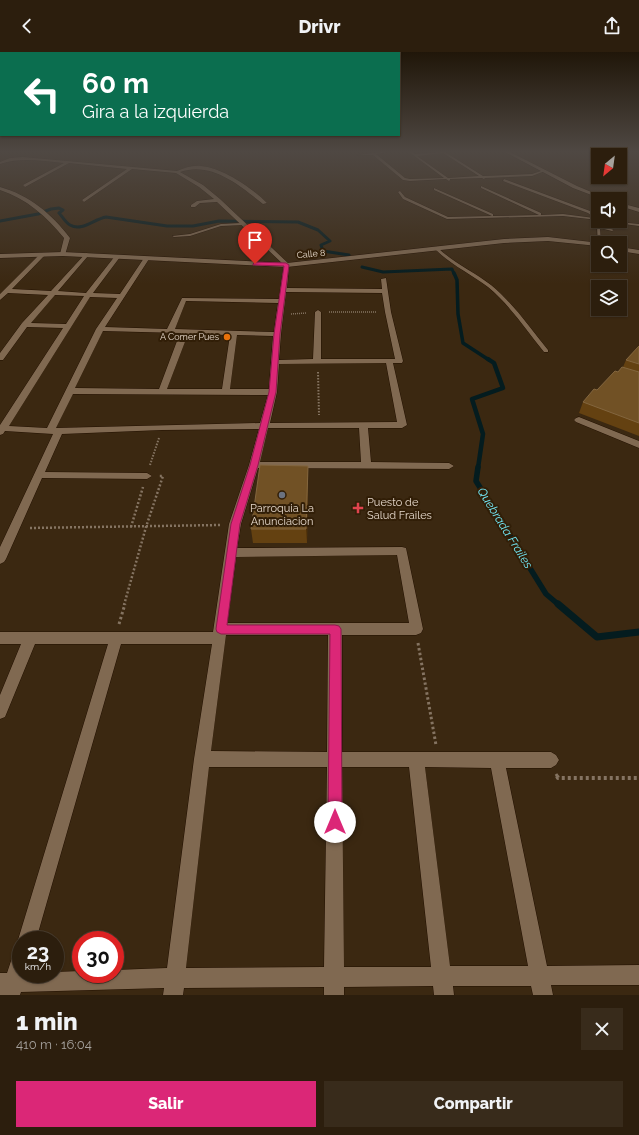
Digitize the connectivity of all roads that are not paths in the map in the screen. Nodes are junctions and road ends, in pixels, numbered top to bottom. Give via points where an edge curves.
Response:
1 (19, 196) edge
2 (91, 196) edge
3 (213, 196) edge
4 (255, 196) edge
5 (402, 196) edge
6 (450, 196) edge
7 (501, 196) edge
8 (547, 196) edge
9 (218, 200) junction
10 (84, 201) dead end
11 (265, 203) dead end
12 (193, 206) dead end
13 (627, 206) edge
14 (639, 210) edge
15 (591, 214) edge
16 (542, 215) junction
17 (494, 216) junction
18 (591, 218) edge
19 (241, 223) junction
20 (627, 223) edge
21 (639, 225) edge
22 (612, 230) dead end
23 (174, 236) dead end
24 (598, 236) edge
25 (591, 243) edge
26 (437, 249) junction
27 (627, 249) edge
28 (639, 252) edge
29 (43, 254) junction
30 (63, 254) junction
31 (86, 255) junction
32 (0, 256) edge
33 (117, 257) junction
34 (146, 259) junction
35 (286, 265) junction
36 (384, 279) dead end
37 (284, 290) junction
38 (385, 291) junction
39 (6, 292) junction
40 (52, 293) junction
41 (88, 295) junction
42 (121, 296) junction
43 (0, 298) edge
44 (282, 301) junction
45 (318, 312) road end
46 (25, 325) junction
47 (68, 326) junction
48 (100, 329) junction
49 (170, 331) junction
50 (186, 331) junction
51 (234, 332) junction
52 (277, 334) junction
53 (546, 351) dead end
54 (0, 358) edge
55 (317, 361) junction
56 (389, 361) junction
57 (276, 362) junction
58 (70, 391) junction
59 (162, 391) junction
60 (226, 391) junction
61 (273, 392) junction
62 (579, 420) dead end
63 (265, 425) junction
64 (363, 425) junction
65 (1, 429) edge
66 (55, 431) junction
67 (639, 445) edge
68 (254, 465) junction
69 (366, 465) junction
70 (449, 466) dead end
71 (38, 475) junction
72 (147, 476) road end
73 (231, 553) junction
74 (0, 560) edge
75 (335, 629) junction
76 (220, 634) junction
77 (0, 638) edge
78 (30, 638) junction
79 (116, 638) junction
80 (0, 712) edge
81 (202, 759) junction
82 (335, 759) junction
83 (416, 760) junction
84 (497, 760) junction
85 (551, 760) road end
86 (30, 931) edge
87 (639, 975) edge
88 (539, 976) junction
89 (334, 986) edge
90 (443, 986) edge
91 (8, 987) edge
92 (174, 987) edge
93 (543, 995) edge

1 - 30 street via 40,208 67,238
2 - 10 street
3 - 9 street
4 - 11 street
5 - 17 lane via 447,218
6 - 17 lane
7 - 16 lane
8 - 15 lane
9 - 12 street via 200,200
9 - 19 street
13 - 14 street
16 - 17 lane
16 - 18 lane
19 - 23 lane via 221,225 190,235
19 - 35 street
20 - 21 lane
22 - 24 lane via 598,227
25 - 26 street, Calle 8 via 534,239
26 - 35 street, Calle 8
26 - 53 lane via 489,286 504,300
27 - 28 street
29 - 30 street, Calle 8
29 - 32 street, Calle 8
29 - 39 street
30 - 31 street, Calle 8
31 - 33 street, Calle 8
31 - 40 street
33 - 34 street, Calle 8
33 - 41 street
34 - 35 street, Calle 8
34 - 42 street
35 - 37 street
36 - 38 street
37 - 38 street
37 - 44 street
38 - 56 street via 398,361
39 - 40 street
39 - 43 street
40 - 41 street
40 - 46 street
41 - 42 street
41 - 47 street
42 - 48 street
44 - 49 street via 184,299
44 - 52 street
45 - 55 street
46 - 47 street
46 - 54 street
47 - 65 street
48 - 49 street
48 - 58 street
49 - 50 street
50 - 51 street
50 - 59 street
51 - 52 street
51 - 60 street
52 - 57 street
55 - 56 street
55 - 57 street
56 - 64 street via 402,425
57 - 61 street
58 - 59 street
58 - 66 street
59 - 60 street
60 - 61 street
61 - 63 street
62 - 67 street
63 - 64 street
63 - 66 street
63 - 68 street
64 - 69 street
65 - 66 street
66 - 71 street
68 - 69 street
68 - 73 street via 235,524
69 - 70 street
71 - 72 street
71 - 74 street
73 - 75 street via 402,551 416,629
73 - 76 street
75 - 76 street
75 - 82 street
76 - 79 street
76 - 81 street
77 - 78 street
78 - 79 street
78 - 80 street
79 - 86 street
81 - 82 street
81 - 92 street
82 - 83 street
82 - 89 street
83 - 84 street
83 - 90 street
84 - 85 street
84 - 88 street
87 - 88 street
88 - 90 street
88 - 93 street
89 - 90 street
89 - 92 street
91 - 92 street

